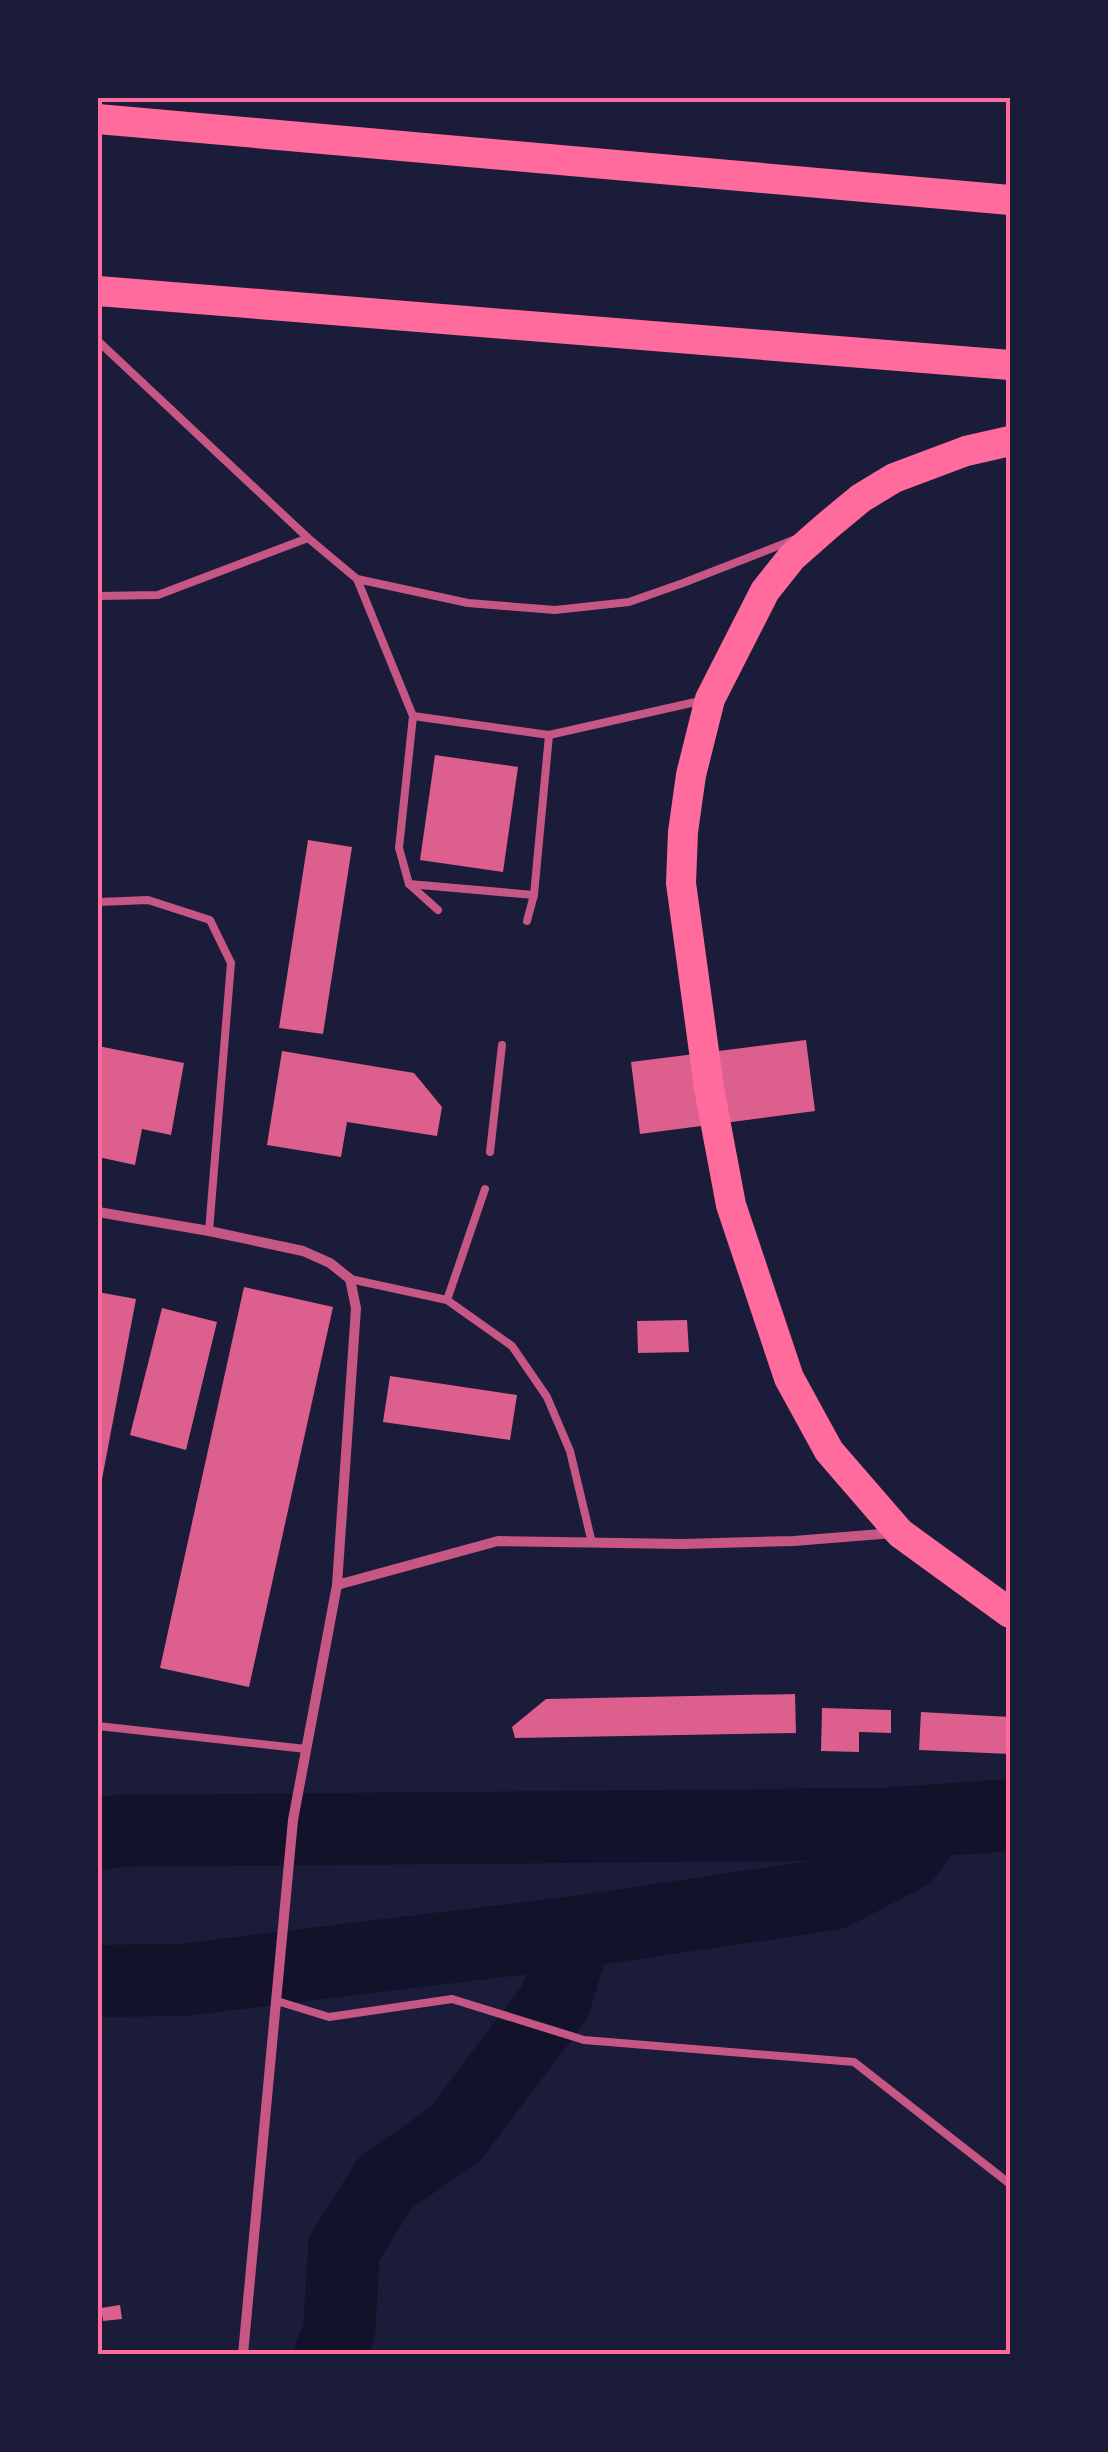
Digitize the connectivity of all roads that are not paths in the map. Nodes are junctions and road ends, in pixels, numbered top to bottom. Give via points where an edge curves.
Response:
1 (98, 119) edge
2 (1010, 200) edge
3 (98, 291) edge
4 (98, 341) edge
5 (1010, 365) edge
6 (1010, 442) edge
7 (826, 526) junction
8 (308, 538) junction
9 (357, 579) junction
10 (98, 596) edge
11 (710, 699) junction
12 (413, 716) junction
13 (549, 734) junction
14 (409, 884) junction
15 (534, 895) junction
16 (98, 902) edge
17 (438, 910) dead end
18 (527, 921) dead end
19 (502, 1045) dead end
20 (490, 1152) dead end
21 (485, 1189) dead end
22 (98, 1212) edge
23 (209, 1231) junction
24 (350, 1279) junction
25 (447, 1300) junction
26 (900, 1533) junction
27 (592, 1543) junction
28 (337, 1585) junction
29 (1010, 1613) edge
30 (98, 1726) edge
31 (306, 1750) junction
32 (277, 2001) junction
33 (1010, 2184) edge
34 (243, 2354) edge

1 - 2 highway
3 - 5 highway
4 - 8 lane
6 - 7 highway via 894,478
7 - 9 lane via 629,602 556,610 468,603
7 - 11 highway via 765,591
8 - 9 lane
8 - 10 lane via 158,595
9 - 12 lane
11 - 13 lane
11 - 26 highway via 690,776 681,883 731,1205 789,1378 830,1451
12 - 13 lane
12 - 14 lane via 399,848
13 - 15 lane
14 - 15 lane
14 - 17 lane
15 - 18 lane
16 - 23 lane via 148,900 210,920 231,963
19 - 20 lane
21 - 25 lane
22 - 23 street
23 - 24 street via 302,1252
24 - 25 lane
24 - 28 street via 356,1308
25 - 27 lane via 512,1346 547,1397 570,1451
26 - 27 street
26 - 29 highway
27 - 28 street via 498,1541
28 - 31 street
30 - 31 lane
31 - 32 street via 292,1820
32 - 33 lane via 328,2017 452,1999 584,2040 854,2062
32 - 34 street

